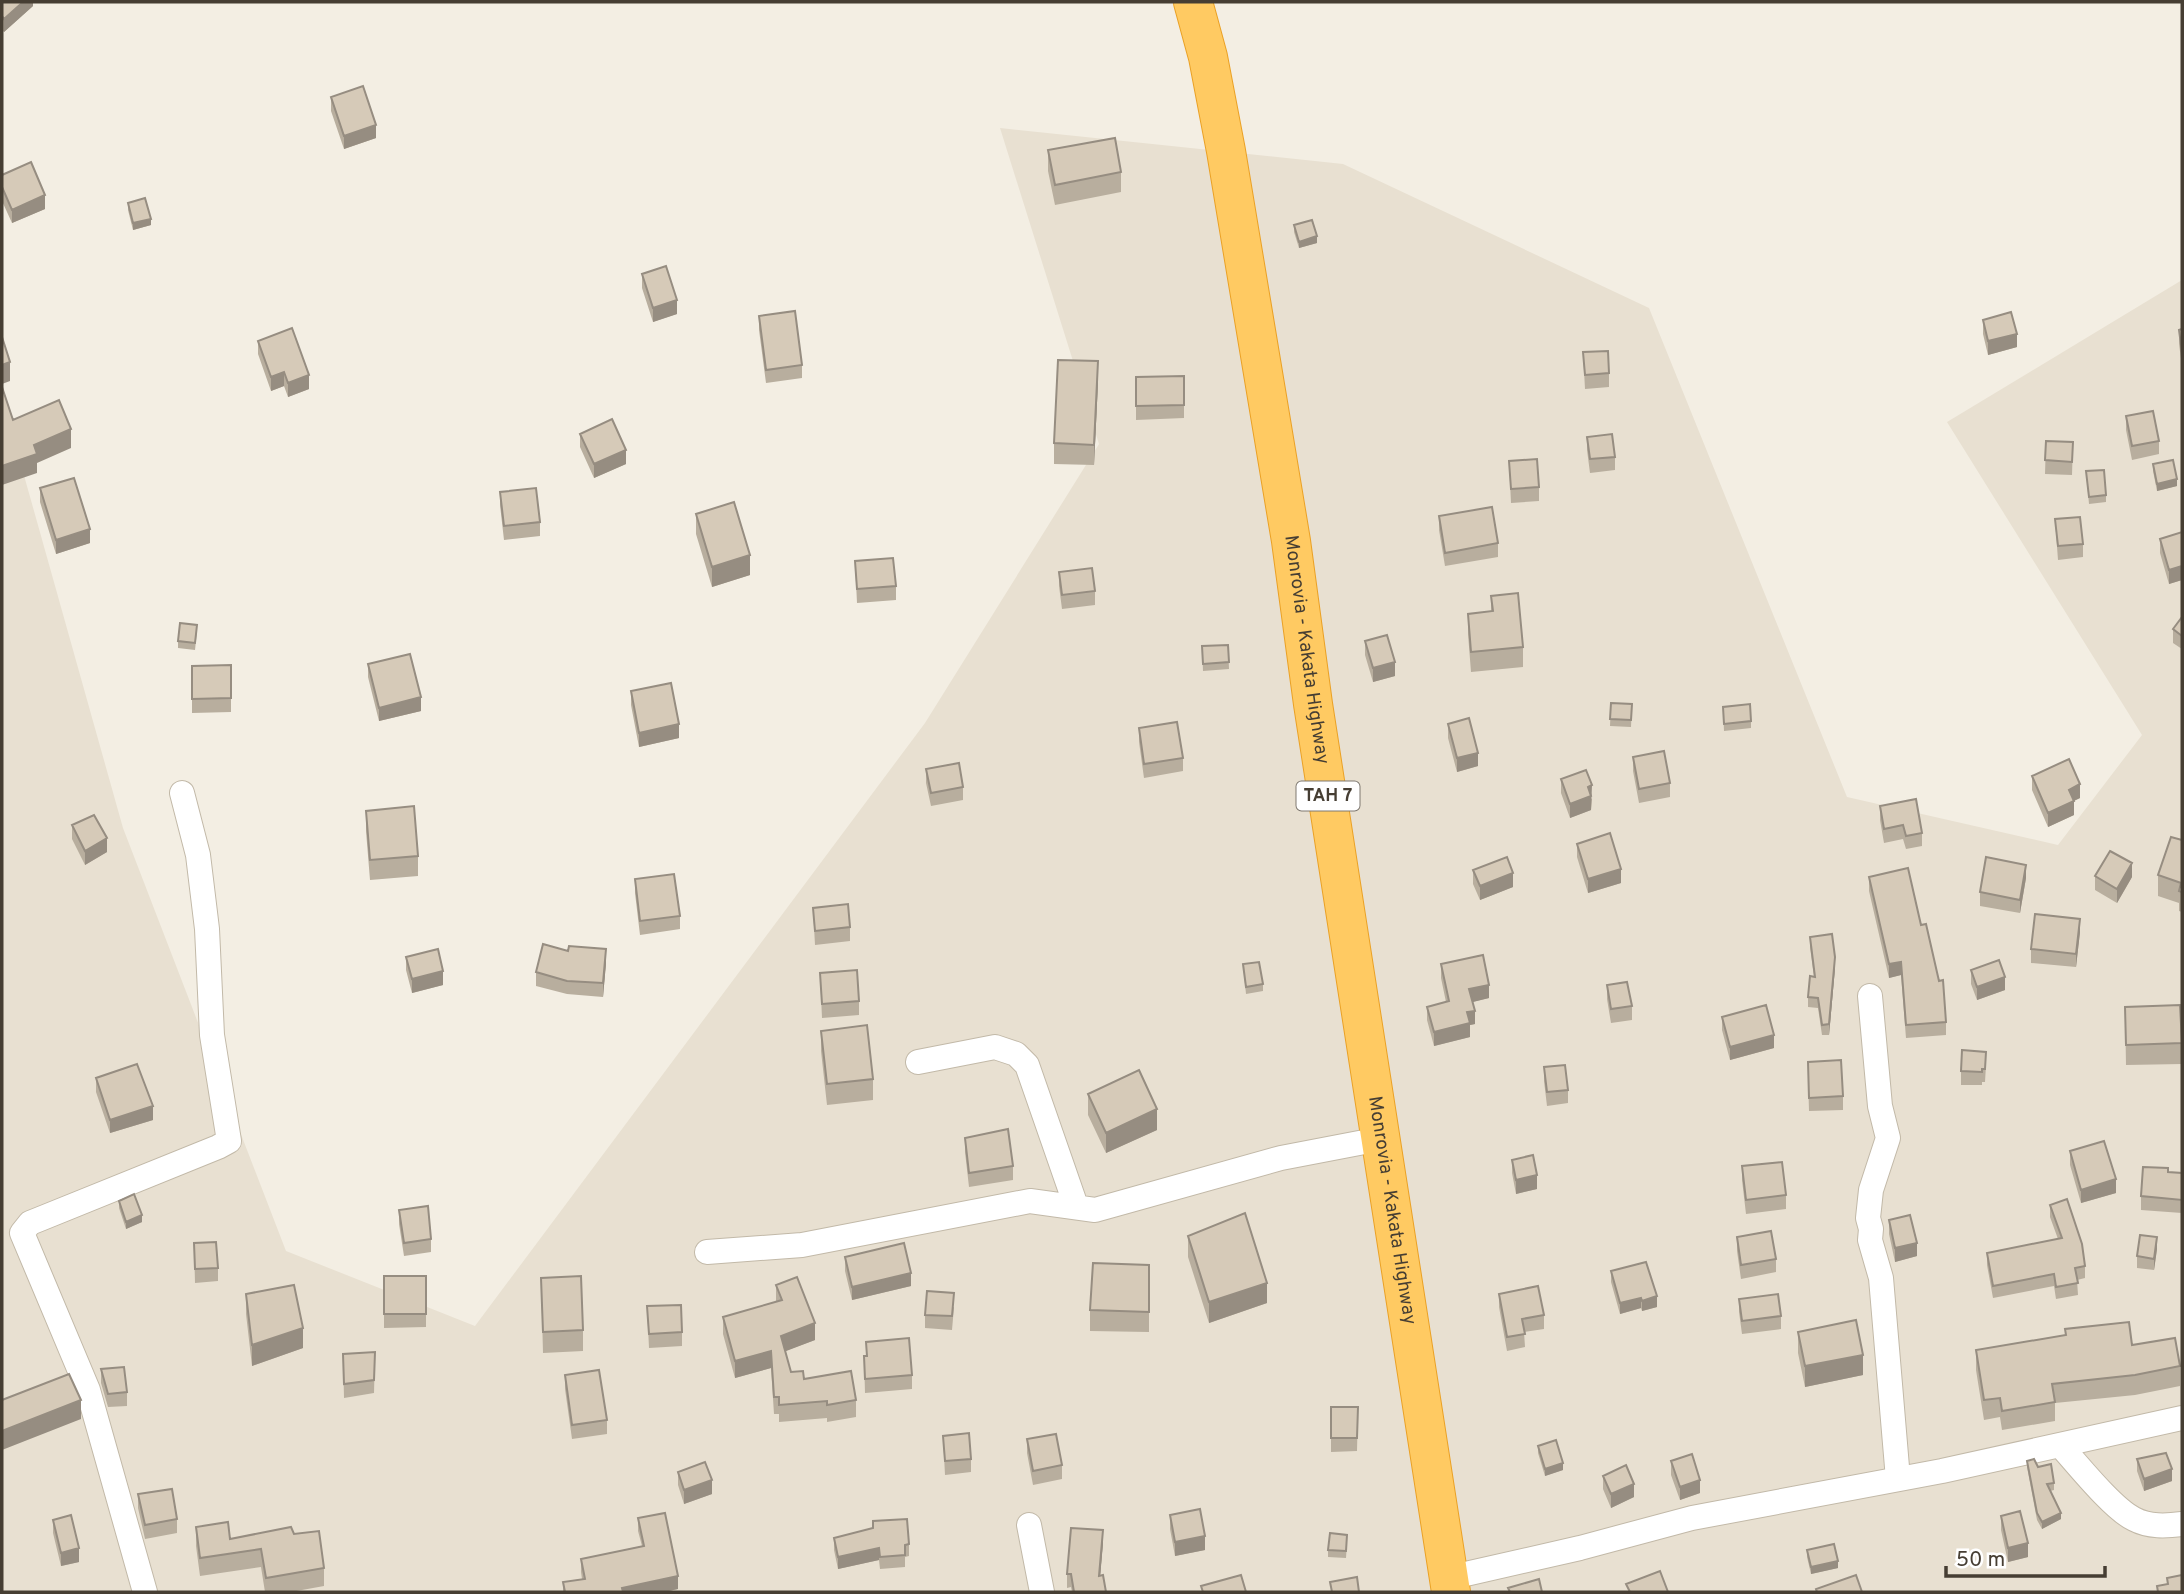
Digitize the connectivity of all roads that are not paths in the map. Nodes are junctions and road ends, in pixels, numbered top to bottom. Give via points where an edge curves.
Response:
1 (1193, 2) edge
2 (182, 793) dead end
3 (1870, 996) dead end
4 (918, 1062) dead end
5 (1380, 1139) junction
6 (1076, 1206) junction
7 (707, 1252) dead end
8 (2182, 1418) edge
9 (2060, 1445) junction
10 (1898, 1479) junction
11 (2182, 1524) edge
12 (1029, 1525) dead end
13 (1450, 1585) edge
14 (145, 1592) edge
15 (1042, 1592) edge

1 - 5 highway, Monrovia - Kakata Highway / TAH 7 via 1226,151 1273,433
2 - 14 street via 198,855 212,1035 229,1141 30,1223 22,1233 88,1390
3 - 10 street via 1880,1106 1888,1138 1871,1190 1868,1218 1881,1278
4 - 6 street via 995,1047 1016,1054 1027,1065
5 - 6 street via 1281,1158 1095,1210
5 - 13 highway, Monrovia - Kakata Highway / TAH 7
6 - 7 street via 1030,1201 802,1245
8 - 9 street
9 - 10 street
9 - 11 street via 2133,1519 2162,1527
10 - 13 street via 1692,1518
12 - 15 street

